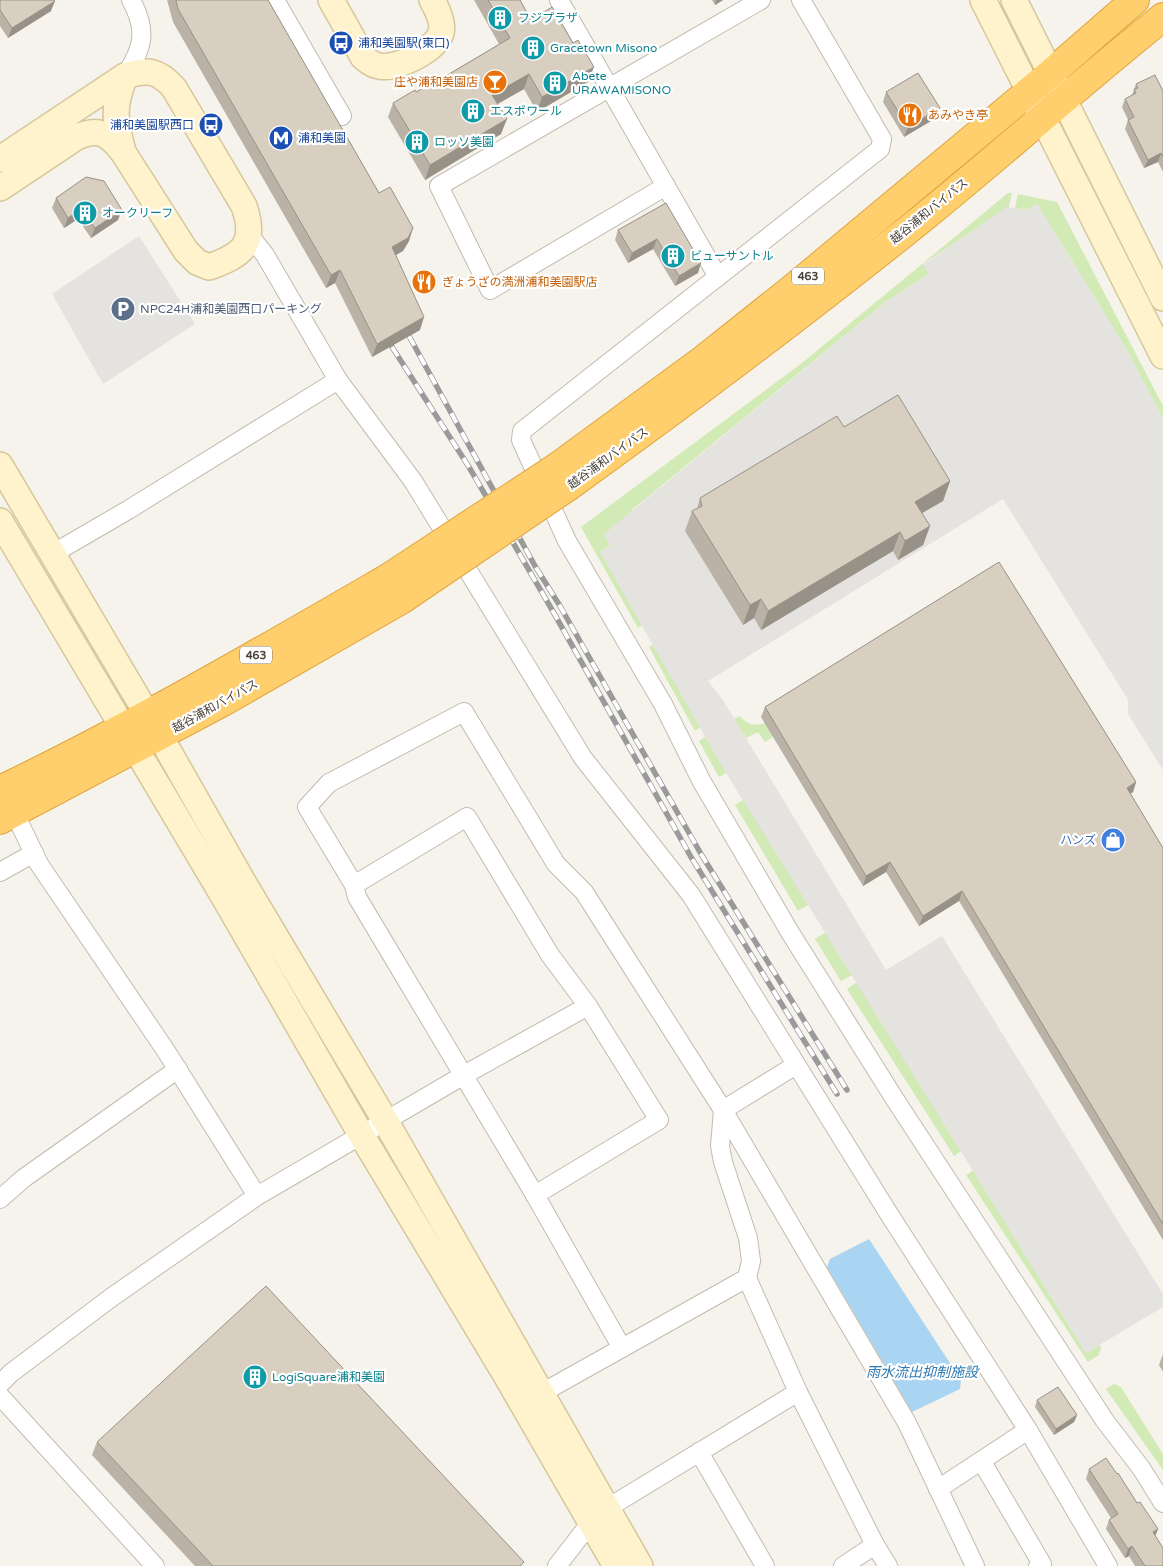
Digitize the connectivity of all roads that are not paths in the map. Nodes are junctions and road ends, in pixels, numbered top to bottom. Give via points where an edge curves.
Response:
1 (131, 0) edge
2 (275, 0) edge
3 (330, 0) edge
4 (432, 0) edge
5 (559, 0) edge
6 (761, 0) edge
7 (801, 0) edge
8 (983, 0) edge
9 (1014, 0) edge
10 (1134, 0) edge
11 (1163, 17) edge
12 (1050, 74) junction
13 (125, 76) junction
14 (610, 88) junction
15 (1029, 92) junction
16 (1063, 100) junction
17 (342, 116) dead end
18 (1042, 118) junction
19 (123, 152) junction
20 (0, 159) edge
21 (666, 186) junction
22 (0, 188) edge
23 (250, 236) junction
24 (718, 277) junction
25 (1163, 298) edge
26 (1163, 356) edge
27 (338, 380) junction
28 (0, 465) edge
29 (563, 477) junction
30 (0, 521) edge
31 (54, 554) junction
32 (154, 725) junction
33 (129, 739) junction
34 (0, 790) edge
35 (7, 817) edge
36 (34, 853) junction
37 (0, 872) edge
38 (354, 885) junction
39 (588, 1006) junction
40 (796, 1065) junction
41 (178, 1069) junction
42 (464, 1075) junction
43 (723, 1110) junction
44 (386, 1122) junction
45 (362, 1136) junction
46 (535, 1195) junction
47 (257, 1196) junction
48 (0, 1199) edge
49 (747, 1278) junction
50 (622, 1348) junction
51 (0, 1384) edge
52 (798, 1392) junction
53 (540, 1394) junction
54 (0, 1396) edge
55 (1028, 1430) junction
56 (699, 1452) junction
57 (982, 1462) junction
58 (938, 1489) junction
59 (1163, 1502) edge
60 (598, 1516) junction
61 (875, 1545) junction
62 (155, 1566) edge
63 (557, 1566) edge
64 (616, 1566) edge
65 (640, 1566) edge
66 (765, 1566) edge
67 (843, 1566) edge
68 (888, 1566) edge
69 (975, 1566) edge
70 (1038, 1566) edge
71 (1108, 1566) edge

1 - 13 street via 138,11 143,39 139,53
2 - 17 street
3 - 4 street via 363,57 370,63 390,67 429,48 438,39 442,31 441,19
5 - 14 street
6 - 14 street
7 - 24 street via 882,139 880,150
8 - 15 street
9 - 12 street
10 - 12 highway, 越谷浦和バイパス / 463
11 - 16 highway, 越谷浦和バイパス / 463
12 - 15 highway, 越谷浦和バイパス / 463
12 - 16 street
13 - 19 street via 115,109
13 - 20 street
13 - 23 street via 140,71 154,72 174,88 244,206 250,222
14 - 21 street
14 - 21 street via 439,186 490,290
15 - 18 street
15 - 29 highway, 越谷浦和バイパス / 463
16 - 18 highway, 越谷浦和バイパス / 463
16 - 25 street
18 - 26 street
18 - 29 highway, 越谷浦和バイパス / 463 via 908,229 715,380
19 - 22 street via 106,134 84,134
19 - 23 street via 186,251 197,262 209,267 226,261 242,250
21 - 24 street
23 - 27 street via 265,255
24 - 59 street via 522,431 521,440 568,541 791,934 1105,1422
27 - 31 street
27 - 40 street via 413,481 582,758 692,895
28 - 31 street
29 - 32 highway, 越谷浦和バイパス / 463, bridge via 223,702
30 - 33 street
31 - 32 street
32 - 33 highway, 越谷浦和バイパス / 463
32 - 44 street
33 - 34 highway, 越谷浦和バイパス / 463 via 64,760
33 - 35 highway, 越谷浦和バイパス / 463
33 - 45 street
35 - 36 street
36 - 37 street
36 - 41 street
38 - 39 street via 467,817 550,955
38 - 42 street via 357,897
38 - 43 street via 307,807 329,782 464,712 556,864 584,892
39 - 42 street
39 - 46 street via 659,1120
40 - 43 street
40 - 55 street
41 - 47 street
41 - 48 street via 24,1178
42 - 44 street
42 - 46 street
43 - 49 street via 720,1146 748,1238 751,1261
43 - 58 street via 910,1429
44 - 45 street
44 - 53 street
45 - 47 street
45 - 60 street via 507,1377
46 - 50 street
47 - 51 street via 112,1297
49 - 50 street
49 - 52 street
50 - 53 street
52 - 56 street
52 - 61 street
53 - 60 street
54 - 62 street
55 - 57 street
55 - 71 street
56 - 60 street
56 - 66 street
57 - 58 street
57 - 70 street via 1042,1564
58 - 69 street
60 - 63 street
60 - 64 street
60 - 65 street
61 - 67 street
61 - 68 street

